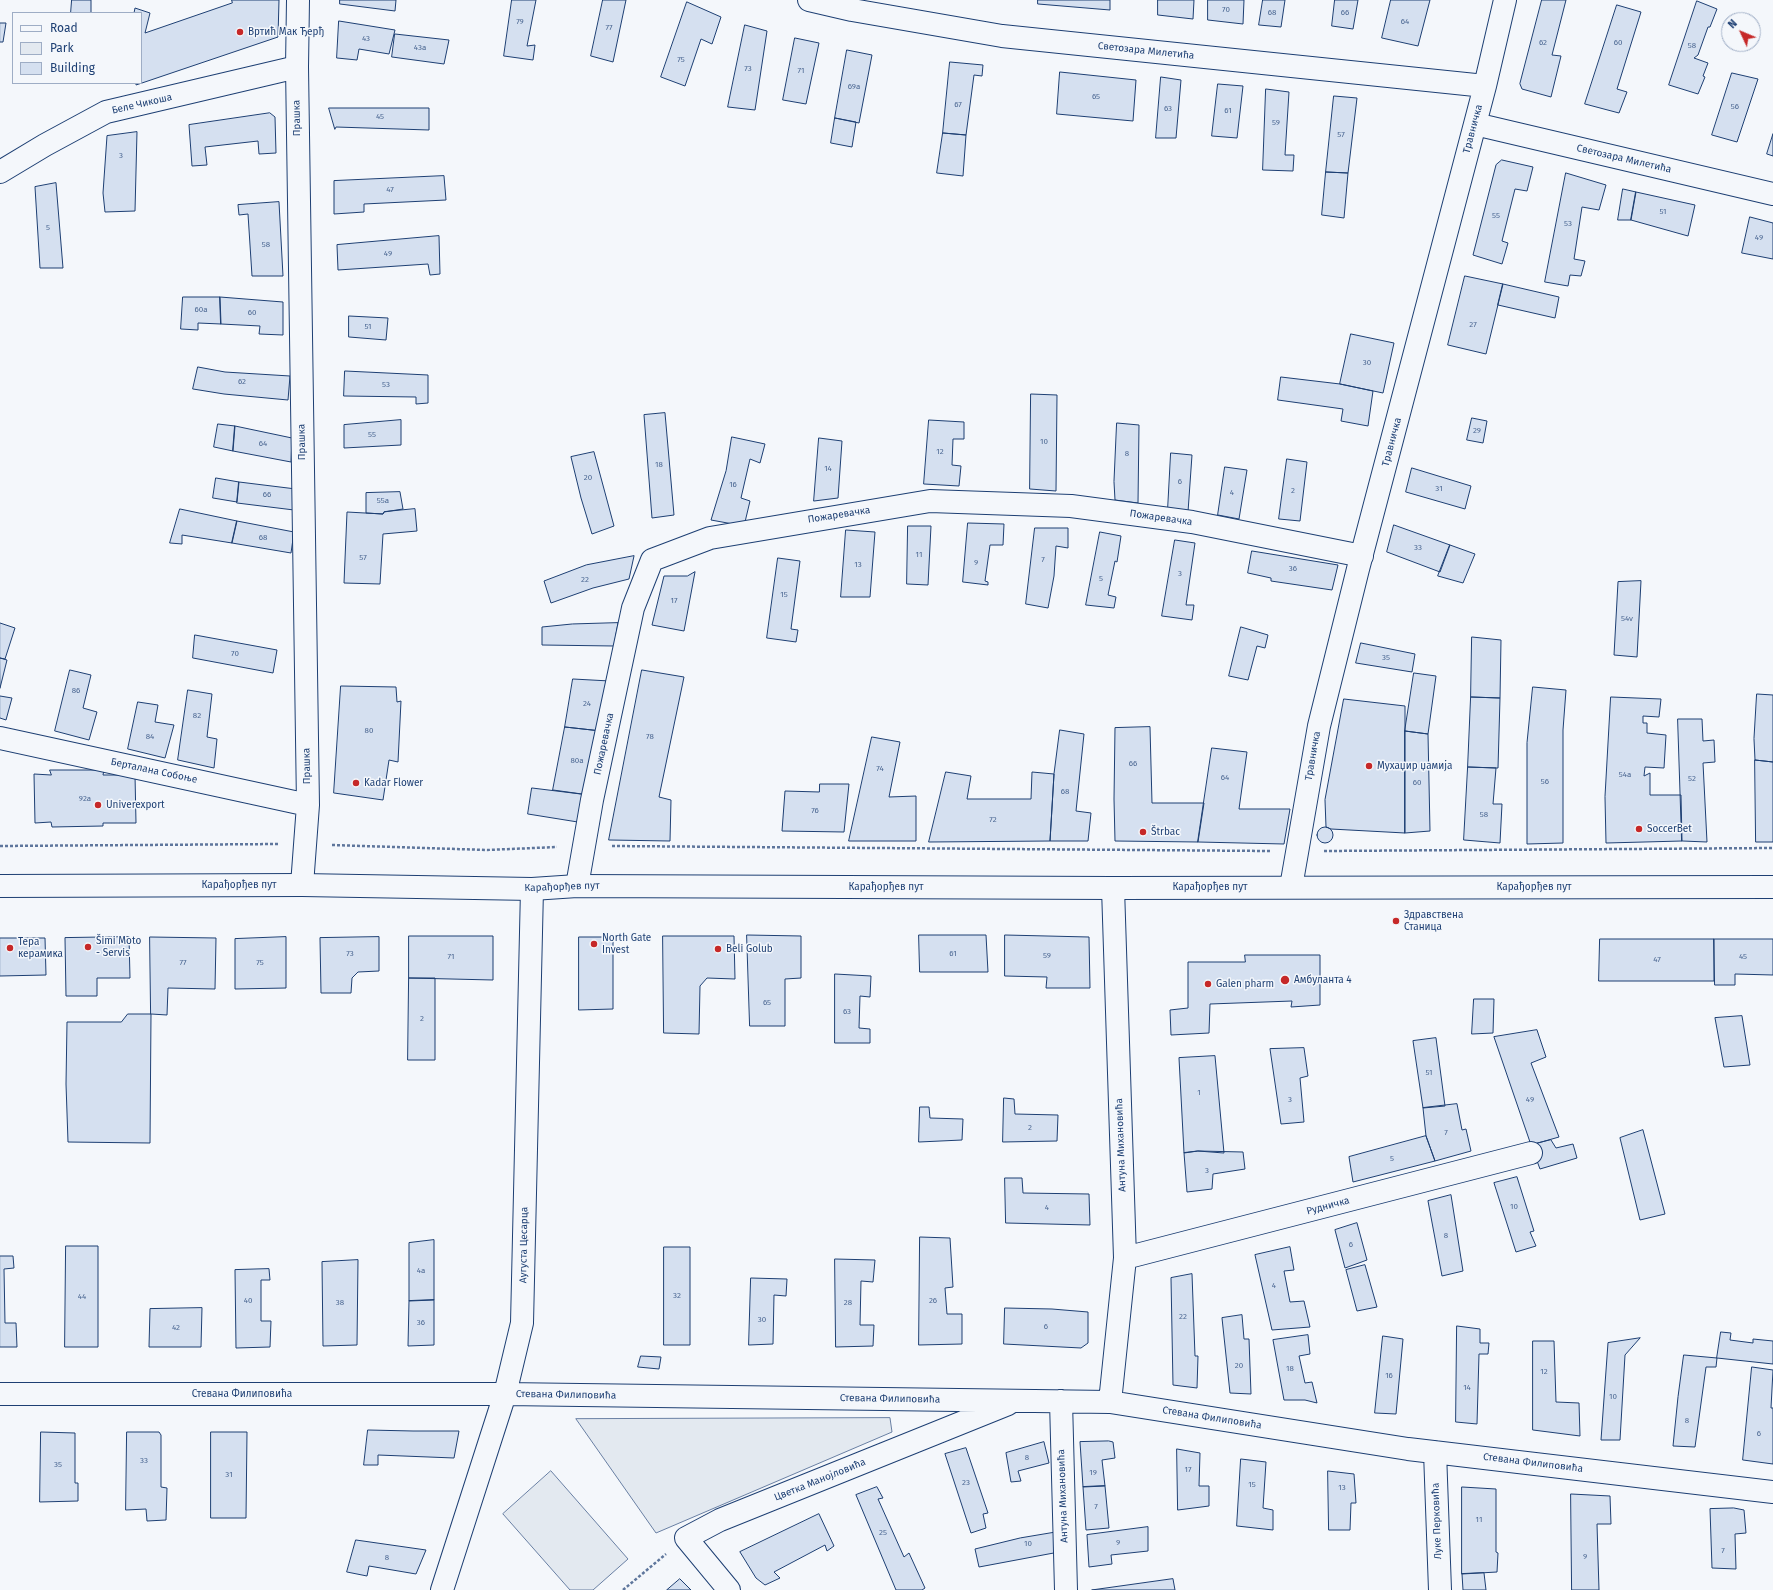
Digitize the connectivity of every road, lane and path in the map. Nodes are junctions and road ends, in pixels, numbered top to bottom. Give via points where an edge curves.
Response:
1 (298, 0) edge
2 (809, 0) edge
3 (1504, 0) edge
4 (297, 67) junction
5 (1485, 86) junction
6 (1474, 124) junction
7 (0, 172) edge
8 (1773, 194) edge
9 (1362, 556) junction
10 (0, 738) edge
11 (308, 805) junction
12 (305, 844) junction
13 (0, 846) edge
14 (584, 846) junction
15 (1773, 848) edge
16 (1297, 851) junction
17 (302, 885) junction
18 (0, 886) edge
19 (577, 886) junction
20 (1291, 887) junction
21 (1773, 887) edge
22 (1113, 888) junction
23 (532, 889) junction
24 (1532, 1153) dead end
25 (1125, 1258) junction
26 (0, 1394) edge
27 (505, 1394) junction
28 (1018, 1400) junction
29 (1061, 1401) junction
30 (1110, 1402) junction
31 (1435, 1452) junction
32 (1773, 1492) edge
33 (686, 1538) junction
34 (442, 1590) edge
35 (623, 1590) edge
36 (729, 1590) edge
37 (1066, 1590) edge
38 (1440, 1590) edge

1 - 4 street, Прашка
2 - 5 street, Светозара Милетића via 1002,36
3 - 5 street, Травничка
4 - 7 street, Беле Чикоша via 106,112
4 - 11 street, Прашка
5 - 6 street, Травничка
6 - 8 street, Светозара Милетића
6 - 9 street, Травничка
9 - 14 street, Пожаревачка via 1192,522 1071,506 930,501 710,538 652,560 633,608
9 - 16 street, Травничка via 1319,726
10 - 11 street, Берталана Собоње
11 - 12 street, Прашка
12 - 13 path
12 - 14 path via 487,850
12 - 17 street, Прашка
14 - 16 path
14 - 19 street, Пожаревачка
15 - 16 path
16 - 20 street, Травничка
17 - 18 street, Карађорђев пут
17 - 23 street, Карађорђев пут
19 - 22 street, Карађорђев пут
19 - 23 street, Карађорђев пут
20 - 21 street, Карађорђев пут
20 - 22 street, Карађорђев пут
22 - 25 street, Антуна Михановића
23 - 27 street, Аугуста Цесарца via 522,1323
24 - 25 street, Рудничка
25 - 30 street, Антуна Михановића
26 - 27 street, Стевана Филиповића
27 - 28 street, Стевана Филиповића
27 - 34 street, Аугуста Цесарца
28 - 29 street, Стевана Филиповића
28 - 33 street, Цветка Манојловића via 720,1520
29 - 30 street, Стевана Филиповића
29 - 37 street, Антуна Михановића
30 - 31 street, Стевана Филиповића
31 - 32 street, Стевана Филиповића
31 - 38 street, Луке Перковића
33 - 35 path
33 - 36 street

